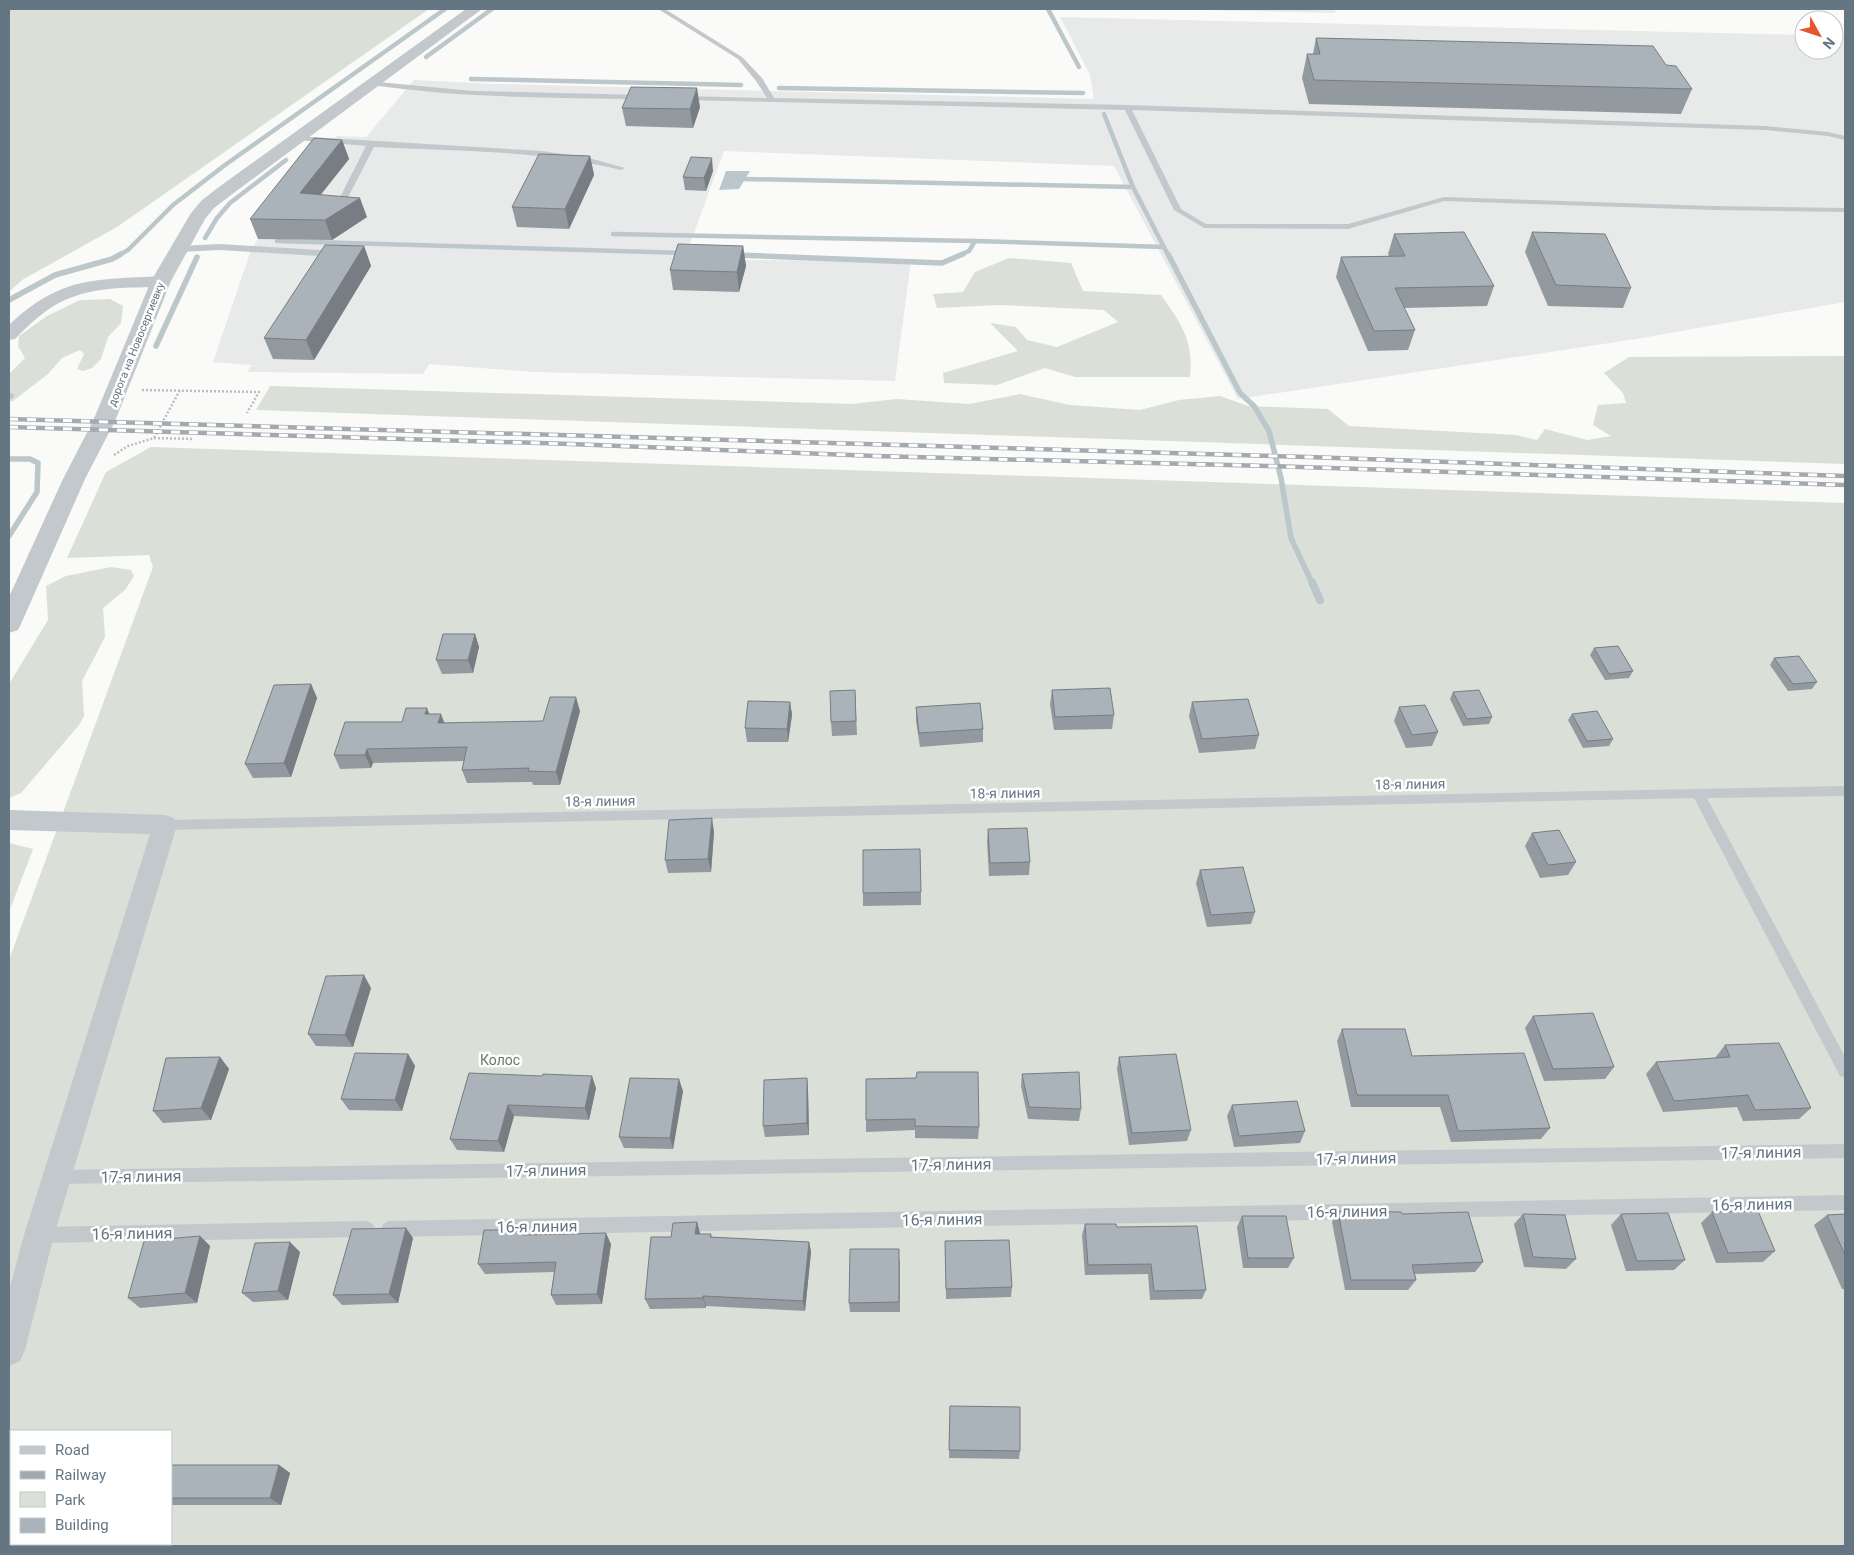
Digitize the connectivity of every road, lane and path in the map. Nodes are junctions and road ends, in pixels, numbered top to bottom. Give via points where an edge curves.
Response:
1 (475, 9) edge
2 (661, 9) edge
3 (371, 83) junction
4 (654, 97) edge
5 (673, 98) edge
6 (772, 100) junction
7 (1127, 108) junction
8 (297, 138) junction
9 (1845, 138) edge
10 (371, 144) junction
11 (621, 168) dead end
12 (338, 207) edge
13 (1845, 210) edge
14 (180, 249) junction
15 (345, 255) edge
16 (161, 281) junction
17 (130, 283) junction
18 (9, 316) edge
19 (9, 335) edge
20 (117, 390) junction
21 (180, 390) junction
22 (247, 413) dead end
23 (154, 438) junction
24 (194, 439) dead end
25 (113, 456) dead end
26 (9, 624) edge
27 (1845, 791) edge
28 (1698, 793) junction
29 (9, 820) edge
30 (165, 825) junction
31 (1845, 1071) edge
32 (1845, 1151) edge
33 (57, 1177) junction
34 (1845, 1202) edge
35 (39, 1235) junction
36 (9, 1350) edge

1 - 3 street, дорога на Новосергиевку
2 - 6 lane via 740,58
3 - 4 lane via 456,93
3 - 8 street, дорога на Новосергиевку
5 - 6 lane
6 - 7 lane
7 - 9 lane via 1765,128
7 - 13 lane via 1178,210 1204,226 1348,227 1444,199
8 - 10 lane
8 - 14 street, дорога на Новосергиевку via 208,204
10 - 11 lane via 543,154
10 - 12 lane
14 - 15 lane via 220,247
14 - 16 street, дорога на Новосергиевку
16 - 17 street
16 - 20 street, дорога на Новосергиевку
17 - 18 street via 102,280 67,282 43,290 23,302
17 - 19 street via 78,289 31,314
20 - 21 path
20 - 26 street, дорога на Новосергиевку
21 - 22 path via 259,392
21 - 23 path
23 - 24 path
23 - 25 path via 128,446
27 - 28 lane, 18-я линия
28 - 30 lane, 18-я линия
28 - 31 lane
29 - 30 street
30 - 33 street
32 - 33 lane, 17-я линия
33 - 35 street
34 - 35 lane, 16-я линия
35 - 36 street

